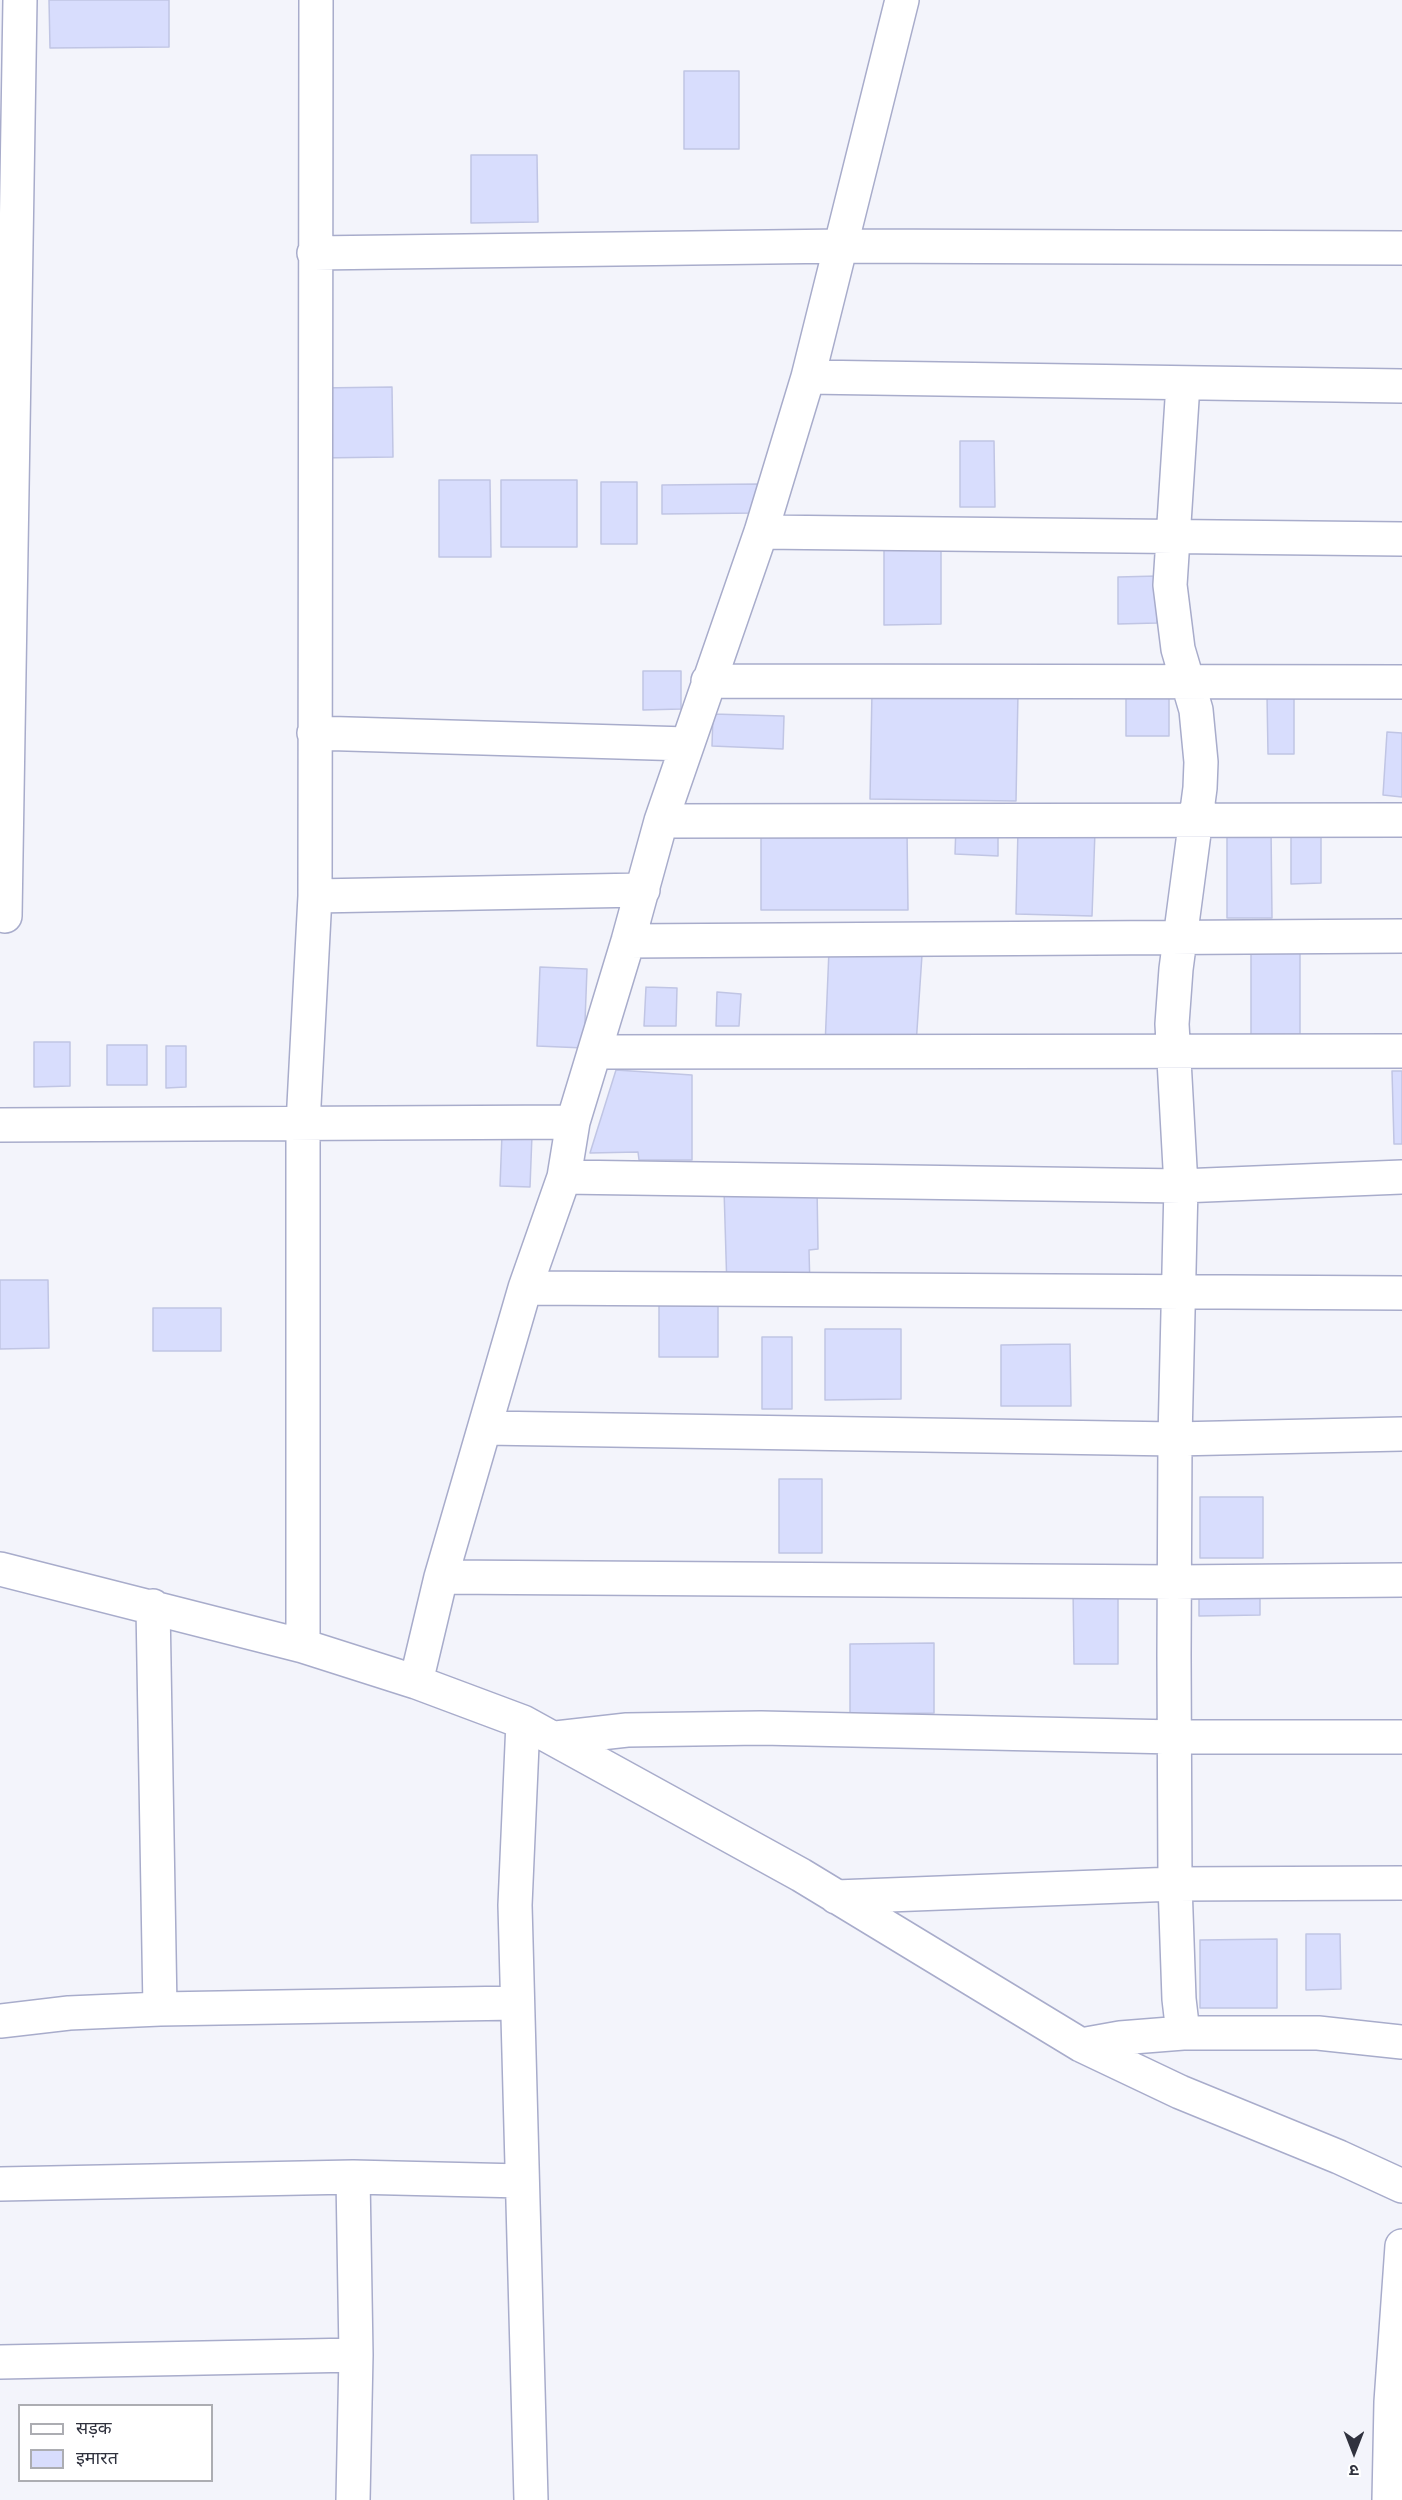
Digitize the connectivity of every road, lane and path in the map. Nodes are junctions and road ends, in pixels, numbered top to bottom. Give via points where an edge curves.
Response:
1 (20, 0) edge
2 (316, 0) edge
3 (902, 0) edge
4 (843, 246) junction
5 (1402, 248) edge
6 (314, 253) junction
7 (808, 378) junction
8 (1183, 384) junction
9 (1402, 386) edge
10 (761, 532) junction
11 (1173, 537) junction
12 (1402, 539) edge
13 (708, 681) junction
14 (1402, 682) edge
15 (1188, 683) junction
16 (314, 733) junction
17 (687, 744) junction
18 (1196, 819) junction
19 (1402, 820) edge
20 (661, 821) junction
21 (643, 890) junction
22 (315, 896) junction
23 (5, 915) dead end
24 (1402, 936) edge
25 (1181, 937) junction
26 (628, 941) junction
27 (1402, 1050) edge
28 (1173, 1051) junction
29 (596, 1052) junction
30 (573, 1122) junction
31 (303, 1124) junction
32 (0, 1125) edge
33 (564, 1177) junction
34 (1402, 1178) edge
35 (1181, 1185) junction
36 (525, 1288) junction
37 (1402, 1293) edge
38 (1178, 1294) junction
39 (486, 1428) junction
40 (1402, 1434) edge
41 (1175, 1439) junction
42 (0, 1569) edge
43 (441, 1577) junction
44 (1402, 1580) edge
45 (1174, 1582) junction
46 (153, 1606) junction
47 (303, 1646) junction
48 (416, 1682) junction
49 (523, 1722) junction
50 (1175, 1737) junction
51 (1402, 1737) edge
52 (556, 1738) junction
53 (1402, 1883) edge
54 (1175, 1884) junction
55 (836, 1897) junction
56 (516, 2003) junction
57 (160, 2009) junction
58 (0, 2021) edge
59 (1183, 2033) junction
60 (1402, 2042) edge
61 (1081, 2045) junction
62 (353, 2177) junction
63 (522, 2181) junction
64 (0, 2184) edge
65 (1402, 2186) edge
66 (1402, 2246) edge
67 (356, 2355) junction
68 (0, 2362) edge
69 (353, 2500) edge
70 (531, 2500) edge
71 (1389, 2500) edge

1 - 23 street
2 - 6 street
3 - 4 street
4 - 5 street
4 - 6 street
4 - 7 street
6 - 16 street
7 - 8 street
7 - 10 street
8 - 9 street
8 - 11 street
10 - 11 street
10 - 13 street
11 - 12 street
11 - 15 street via 1172,616
13 - 15 street
13 - 17 street
14 - 15 street
15 - 18 street via 1196,710 1201,762
16 - 17 street
16 - 22 street
17 - 20 street
18 - 19 street
18 - 20 street
18 - 25 street
20 - 21 street
21 - 22 street
21 - 26 street
22 - 31 street
24 - 25 street
25 - 26 street
25 - 28 street via 1173,1000
26 - 29 street
27 - 28 street
28 - 29 street
28 - 35 street
29 - 30 street
30 - 31 street
30 - 33 street
31 - 32 street
31 - 47 street
33 - 35 street
33 - 36 street
34 - 35 street
35 - 38 street
36 - 38 street
36 - 39 street
37 - 38 street
38 - 41 street
39 - 41 street
39 - 43 street
40 - 41 street
41 - 45 street
42 - 46 street
43 - 45 street
43 - 48 street
44 - 45 street
45 - 50 street
46 - 47 street
46 - 57 street
47 - 48 street
48 - 49 street
49 - 52 street
49 - 56 street via 515,1905
50 - 51 street
50 - 52 street via 760,1728 627,1730
50 - 54 street
52 - 55 street
53 - 54 street
54 - 55 street
54 - 59 street
55 - 61 street
56 - 57 street
56 - 63 street
57 - 58 street
59 - 60 street via 1318,2033
59 - 61 street
61 - 65 street via 1162,2084
62 - 63 street
62 - 64 street
62 - 67 street
63 - 70 street
66 - 71 street via 1391,2402
67 - 68 street
67 - 69 street

